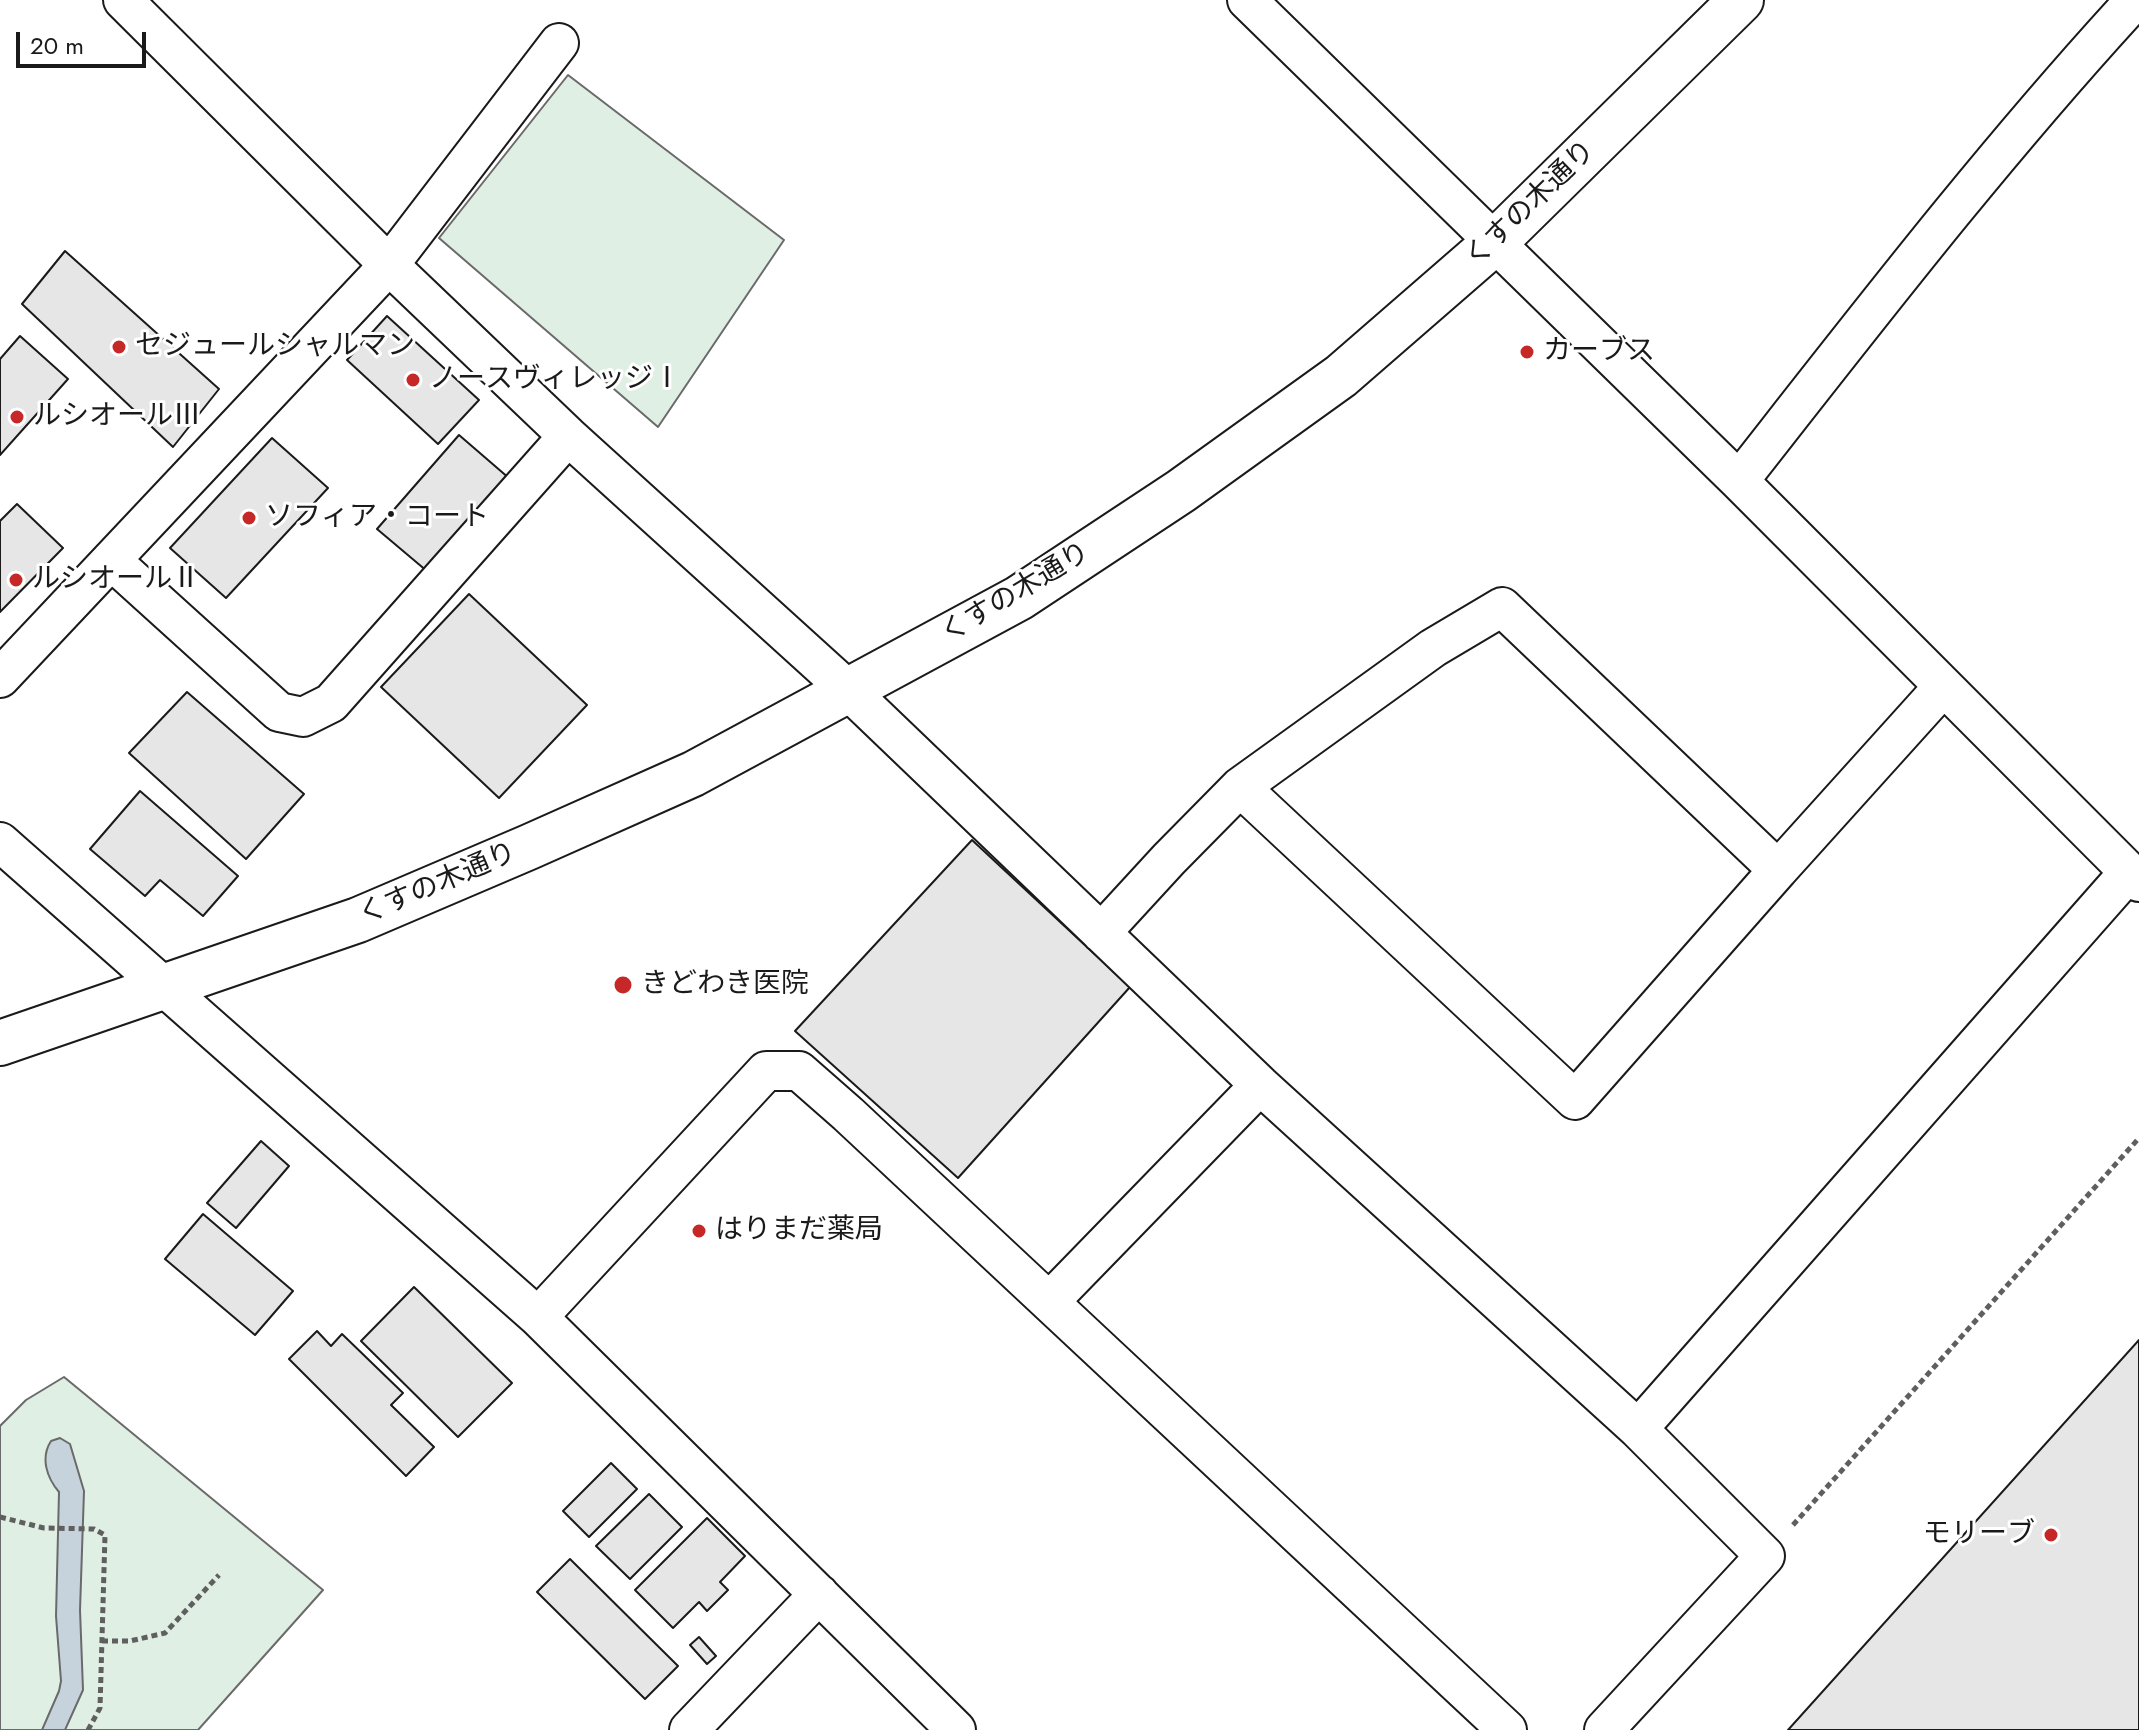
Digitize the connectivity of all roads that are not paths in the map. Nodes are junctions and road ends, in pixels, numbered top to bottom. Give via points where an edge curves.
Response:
1 (123, 0) edge
2 (1247, 0) edge
3 (1741, 0) edge
4 (2135, 0) edge
5 (559, 43) dead end
6 (1494, 243) junction
7 (389, 265) junction
8 (568, 436) junction
9 (1739, 481) junction
10 (111, 560) junction
11 (0, 678) edge
12 (1943, 687) junction
13 (847, 689) junction
14 (1240, 787) junction
15 (0, 842) edge
16 (1778, 870) junction
17 (2134, 877) edge
18 (1101, 933) junction
19 (163, 988) junction
20 (0, 1043) edge
21 (1260, 1085) junction
22 (1049, 1302) junction
23 (538, 1317) junction
24 (1638, 1429) junction
25 (819, 1594) junction
26 (689, 1730) edge
27 (956, 1730) edge
28 (1507, 1730) edge
29 (1604, 1730) edge

1 - 7 street
2 - 6 street
3 - 6 street, くすの木通り
4 - 9 street via 1957,205
5 - 7 street
6 - 9 street
6 - 13 street, くすの木通り via 1341,376 1181,491 1019,598
7 - 8 street
7 - 10 street
8 - 10 street via 331,703 303,717 279,712
8 - 13 street
9 - 12 street
10 - 11 street
12 - 16 street
12 - 17 street
13 - 18 street
13 - 19 street, くすの木通り via 693,774 529,847 358,920
14 - 16 street via 1433,648 1502,607
14 - 16 street via 1575,1100
14 - 18 street
15 - 19 street
17 - 24 street
18 - 21 street
19 - 20 street, くすの木通り
19 - 23 street
21 - 22 street
21 - 24 street
22 - 23 street via 799,1071 766,1071
22 - 28 street
23 - 25 street
24 - 29 street via 1765,1556
25 - 26 street
25 - 27 street

